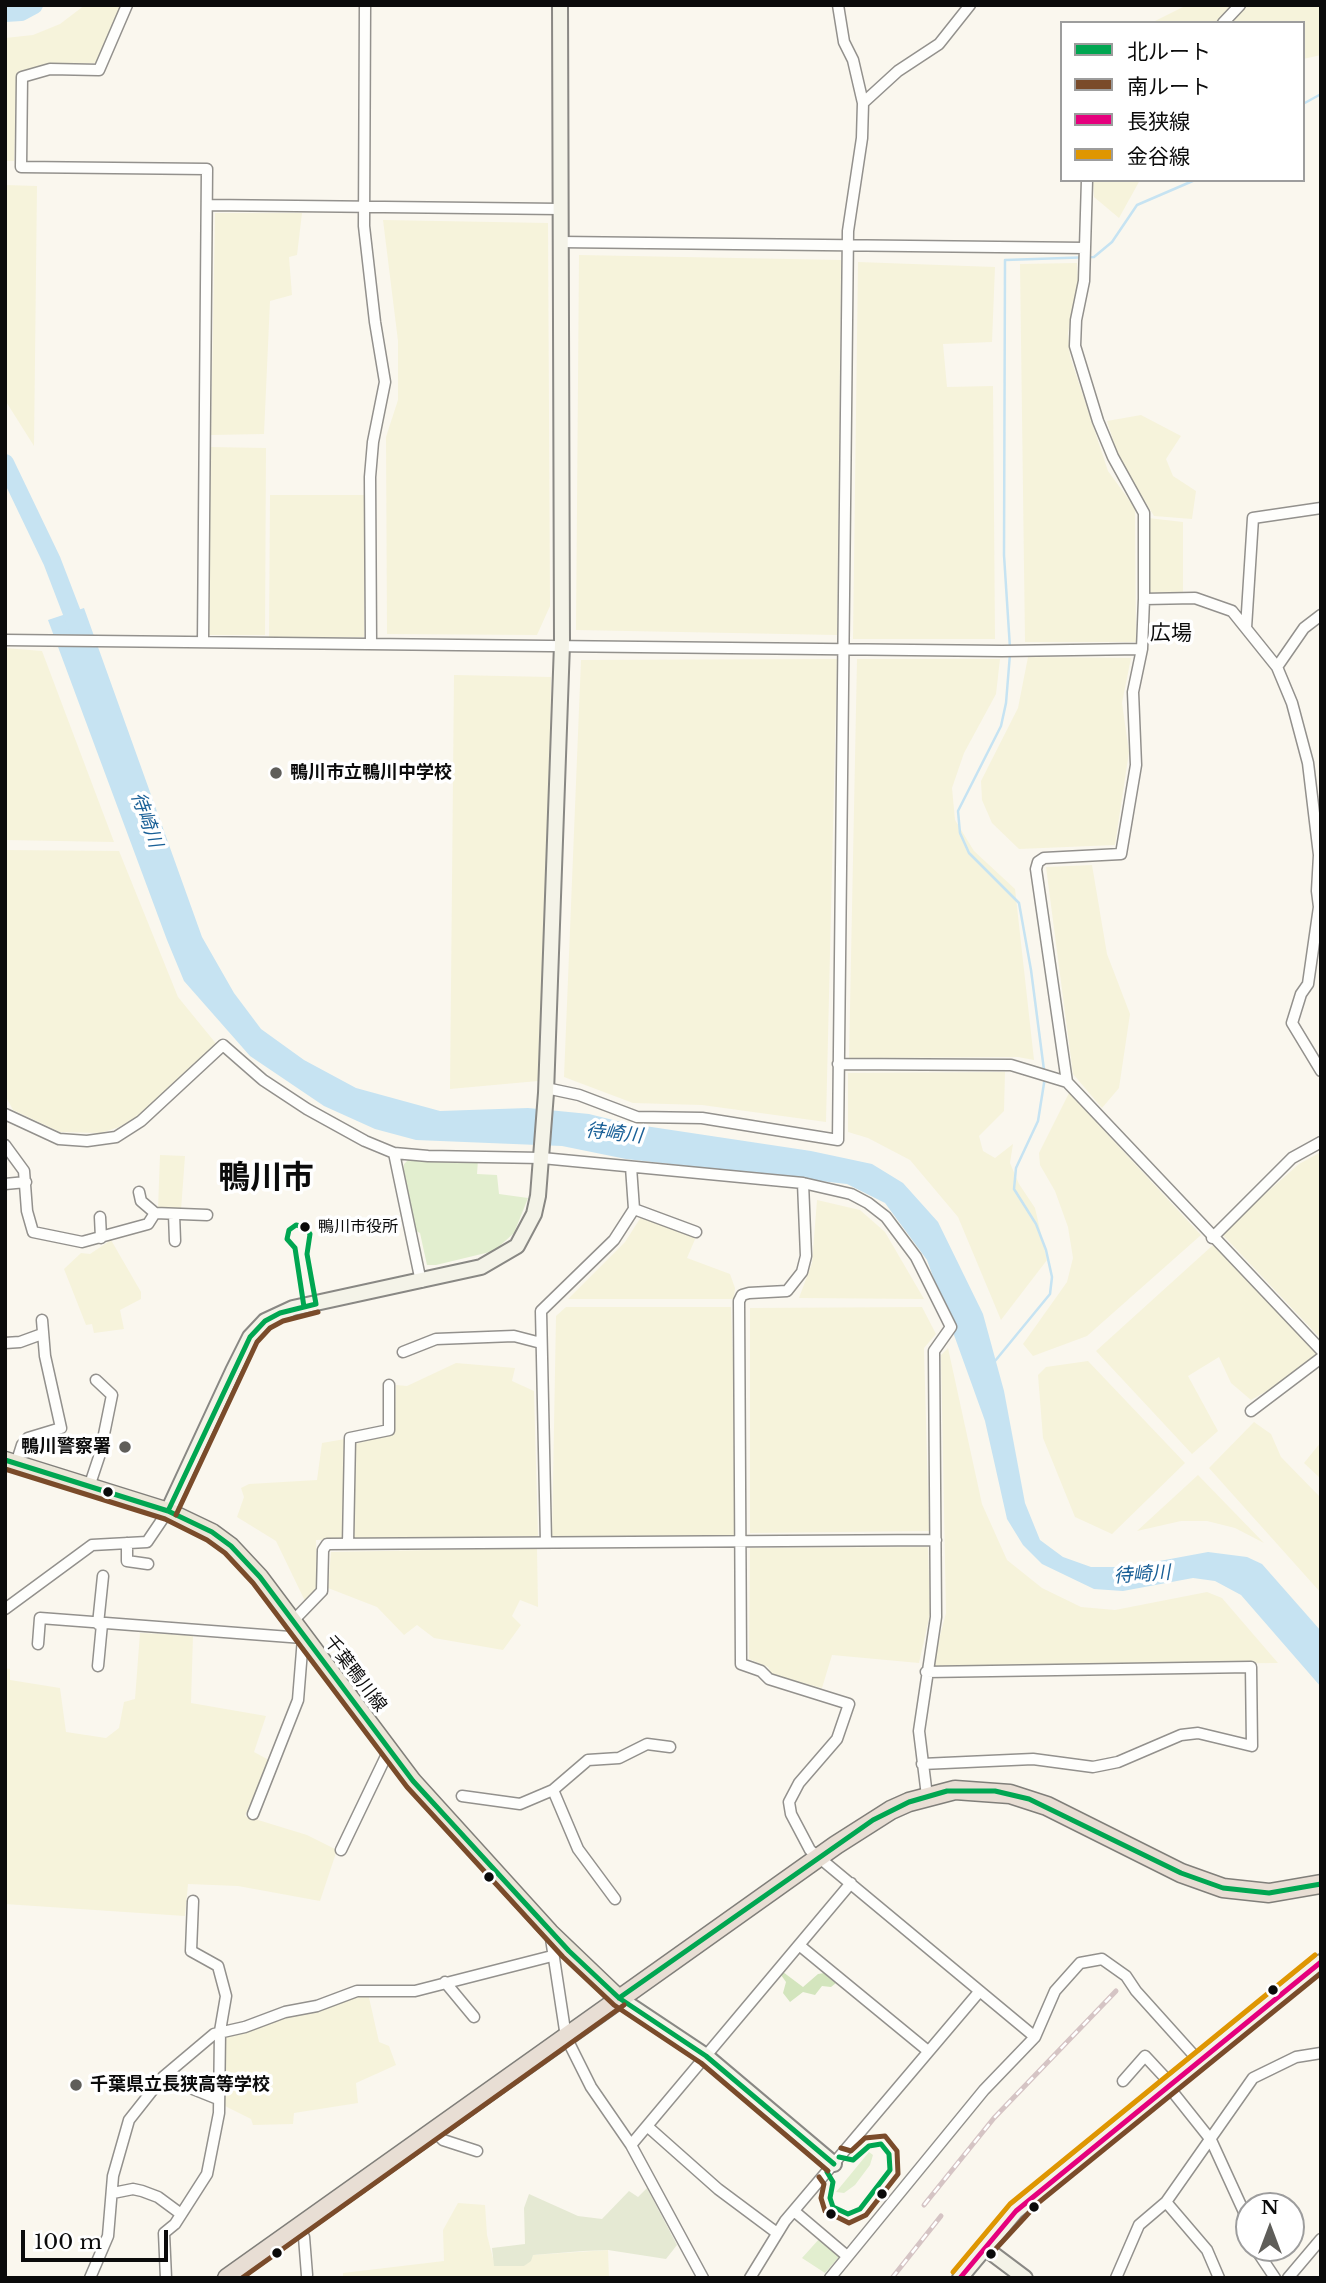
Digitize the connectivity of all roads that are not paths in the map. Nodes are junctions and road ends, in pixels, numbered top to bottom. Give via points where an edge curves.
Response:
1 (128, 5) edge
2 (365, 5) edge
3 (560, 5) edge
4 (838, 5) edge
5 (970, 5) edge
6 (1240, 5) edge
7 (1225, 21) edge
8 (863, 103) junction
9 (1087, 182) edge
10 (208, 205) junction
11 (363, 207) junction
12 (560, 209) junction
13 (560, 242) junction
14 (848, 244) junction
15 (1085, 254) junction
16 (1321, 508) edge
17 (1144, 599) junction
18 (1321, 615) edge
19 (1246, 628) junction
20 (5, 640) edge
21 (203, 641) junction
22 (371, 643) junction
23 (562, 644) junction
24 (844, 649) junction
25 (1142, 649) junction
26 (1277, 667) junction
27 (1320, 907) edge
28 (838, 1064) junction
29 (1321, 1071) edge
30 (1062, 1082) junction
31 (546, 1091) junction
32 (5, 1114) edge
33 (1321, 1142) edge
34 (5, 1145) edge
35 (394, 1153) junction
36 (542, 1156) junction
37 (631, 1167) junction
38 (26, 1182) junction
39 (803, 1183) junction
40 (5, 1184) edge
41 (139, 1192) dead end
42 (634, 1209) junction
43 (155, 1213) junction
44 (174, 1214) junction
45 (207, 1215) dead end
46 (100, 1217) dead end
47 (696, 1232) dead end
48 (101, 1238) junction
49 (1212, 1238) junction
50 (175, 1241) dead end
51 (421, 1282) junction
52 (43, 1320) dead end
53 (42, 1334) junction
54 (5, 1343) edge
55 (541, 1343) junction
56 (1321, 1350) edge
57 (403, 1352) dead end
58 (1321, 1358) edge
59 (96, 1380) dead end
60 (389, 1385) dead end
61 (1251, 1411) dead end
62 (11, 1462) edge
63 (89, 1487) junction
64 (168, 1511) junction
65 (936, 1540) junction
66 (742, 1541) junction
67 (547, 1542) junction
68 (127, 1543) junction
69 (348, 1544) junction
70 (148, 1564) dead end
71 (103, 1576) dead end
72 (5, 1609) edge
73 (292, 1622) junction
74 (100, 1624) junction
75 (303, 1638) junction
76 (38, 1644) dead end
77 (98, 1667) dead end
78 (926, 1672) junction
79 (670, 1747) dead end
80 (389, 1750) junction
81 (922, 1764) junction
82 (553, 1790) junction
83 (462, 1796) dead end
84 (927, 1796) junction
85 (253, 1814) dead end
86 (341, 1850) dead end
87 (818, 1858) junction
88 (850, 1883) junction
89 (1319, 1885) edge
90 (615, 1899) dead end
91 (193, 1901) dead end
92 (550, 1932) junction
93 (799, 1945) junction
94 (552, 1956) junction
95 (1321, 1962) edge
96 (445, 1982) junction
97 (979, 1992) junction
98 (619, 1998) junction
99 (474, 2017) dead end
100 (220, 2031) junction
101 (566, 2037) junction
102 (1035, 2037) junction
103 (928, 2051) junction
104 (1321, 2053) edge
105 (706, 2056) junction
106 (1199, 2061) junction
107 (163, 2077) junction
108 (1122, 2081) dead end
109 (1169, 2085) junction
110 (218, 2099) junction
111 (647, 2126) junction
112 (435, 2131) junction
113 (1211, 2140) junction
114 (631, 2146) junction
115 (477, 2151) dead end
116 (834, 2164) junction
117 (1235, 2192) edge
118 (113, 2193) junction
119 (1167, 2202) junction
120 (794, 2211) junction
121 (181, 2214) junction
122 (298, 2229) junction
123 (777, 2233) junction
124 (1321, 2239) edge
125 (985, 2248) junction
126 (847, 2256) junction
127 (1264, 2262) edge
128 (307, 2276) dead end
129 (90, 2278) edge
130 (166, 2278) edge
131 (227, 2278) edge
132 (702, 2278) edge
133 (750, 2278) edge
134 (830, 2278) edge
135 (960, 2278) edge
136 (1025, 2278) edge
137 (1116, 2278) edge
138 (1219, 2278) edge
139 (1275, 2278) edge
140 (1288, 2278) edge

1 - 10 street via 99,70 50,69 22,77 22,167 207,169
2 - 11 street
3 - 12 street
4 - 8 street
5 - 8 street via 939,44 898,71
6 - 7 street
8 - 14 street
9 - 15 street
10 - 11 street
10 - 21 street
11 - 12 street
11 - 22 street via 385,382 370,477
12 - 13 street
13 - 14 street
13 - 23 street
14 - 15 street
14 - 24 street
15 - 17 street via 1075,346 1098,421 1144,513
16 - 19 street via 1252,518
17 - 19 street via 1195,598 1232,611
17 - 25 street
18 - 26 street via 1304,628
19 - 26 street
20 - 21 street
21 - 22 street
22 - 23 street
23 - 24 street
23 - 31 street
24 - 25 street
24 - 28 street
25 - 30 street via 1133,692 1136,765 1121,853 1044,858 1036,869
26 - 27 street via 1308,763
27 - 29 street via 1308,984 1292,1023
28 - 30 street via 1012,1065
28 - 31 street via 838,1140 702,1118 637,1117 579,1095
30 - 49 street
31 - 36 street
32 - 35 street via 59,1139 116,1137 141,1121 223,1045 263,1080 307,1109
33 - 49 street via 1292,1158
34 - 38 street via 22,1166
35 - 36 street
35 - 51 street
36 - 37 street
36 - 51 street via 534,1214 517,1246 481,1268
37 - 39 street
37 - 42 street
38 - 40 street
38 - 48 street via 33,1232 82,1242
39 - 65 street via 851,1194 886,1217 916,1257 951,1327 934,1351
39 - 66 street via 806,1256 802,1272 788,1291 749,1293 739,1301
41 - 43 street via 141,1201
42 - 47 street
42 - 55 street via 614,1240 544,1306
43 - 44 street
43 - 48 street via 148,1224
44 - 45 street
44 - 50 street
46 - 48 street
49 - 56 street
51 - 64 street via 286,1310 258,1327
52 - 53 street
53 - 54 street
53 - 62 street via 61,1428 28,1438
55 - 57 street via 514,1336 436,1339
55 - 67 street
58 - 61 street
59 - 63 street via 112,1395
60 - 69 street via 389,1430 350,1438
62 - 63 main road, 千葉鴨川線
63 - 64 main road, 千葉鴨川線
64 - 68 street via 147,1542
64 - 73 main road, 千葉鴨川線 via 230,1546 260,1577
65 - 66 street
65 - 78 street via 936,1616
66 - 67 street
66 - 87 street via 741,1664 769,1679 849,1704 837,1739 799,1783 789,1802 791,1814
67 - 69 street
68 - 70 street via 127,1561
68 - 72 street via 92,1545
69 - 73 street via 327,1544 322,1591
71 - 74 street
73 - 75 main road, 千葉鴨川線
74 - 75 street
74 - 76 street via 40,1618
74 - 77 street
75 - 80 main road, 千葉鴨川線
75 - 85 street via 298,1700
78 - 81 street via 919,1731
78 - 81 street via 1251,1667 1252,1745 1198,1732 1118,1762 1093,1766 1032,1759
79 - 82 street via 647,1744 619,1758 588,1760
80 - 86 street
80 - 92 main road, 千葉鴨川線
81 - 84 street
82 - 83 street via 520,1804
82 - 90 street via 578,1849
84 - 87 highway via 891,1810
84 - 89 highway via 981,1790 1029,1799 1181,1873 1223,1888 1284,1892
87 - 88 street
87 - 98 highway
88 - 93 street
88 - 97 street
91 - 100 street via 191,1951 218,1966 223,1977 226,1996
92 - 94 street
92 - 98 main road, 千葉鴨川線
93 - 103 street
93 - 105 street
94 - 96 street
94 - 101 street
95 - 106 street
96 - 99 street
96 - 100 street via 404,1992 357,1991
97 - 102 street
97 - 103 street
98 - 101 highway
98 - 105 street
100 - 107 street
100 - 110 street
101 - 112 highway
101 - 114 street via 591,2087
102 - 106 street via 1051,1999 1073,1968 1089,1959 1101,1959 1132,1981
102 - 126 street via 984,2090
103 - 116 street
104 - 113 street via 1296,2057 1253,2078
105 - 111 street
105 - 116 street
106 - 109 street
107 - 110 street
107 - 118 street via 129,2120 113,2176
108 - 109 street via 1144,2056
109 - 113 street
109 - 125 street via 1016,2211
110 - 121 street via 207,2174
111 - 114 street
111 - 123 street
112 - 115 street via 443,2140
112 - 122 highway
113 - 117 street
113 - 119 street
114 - 132 street
116 - 120 street
118 - 121 street via 142,2190
118 - 129 street via 108,2236
119 - 137 street via 1139,2225
119 - 138 street via 1207,2250
120 - 123 street
120 - 126 street
121 - 130 street via 164,2233
122 - 128 street via 304,2237
122 - 131 highway
123 - 133 street
124 - 140 street
125 - 135 street
125 - 136 street
126 - 134 street
127 - 139 street

